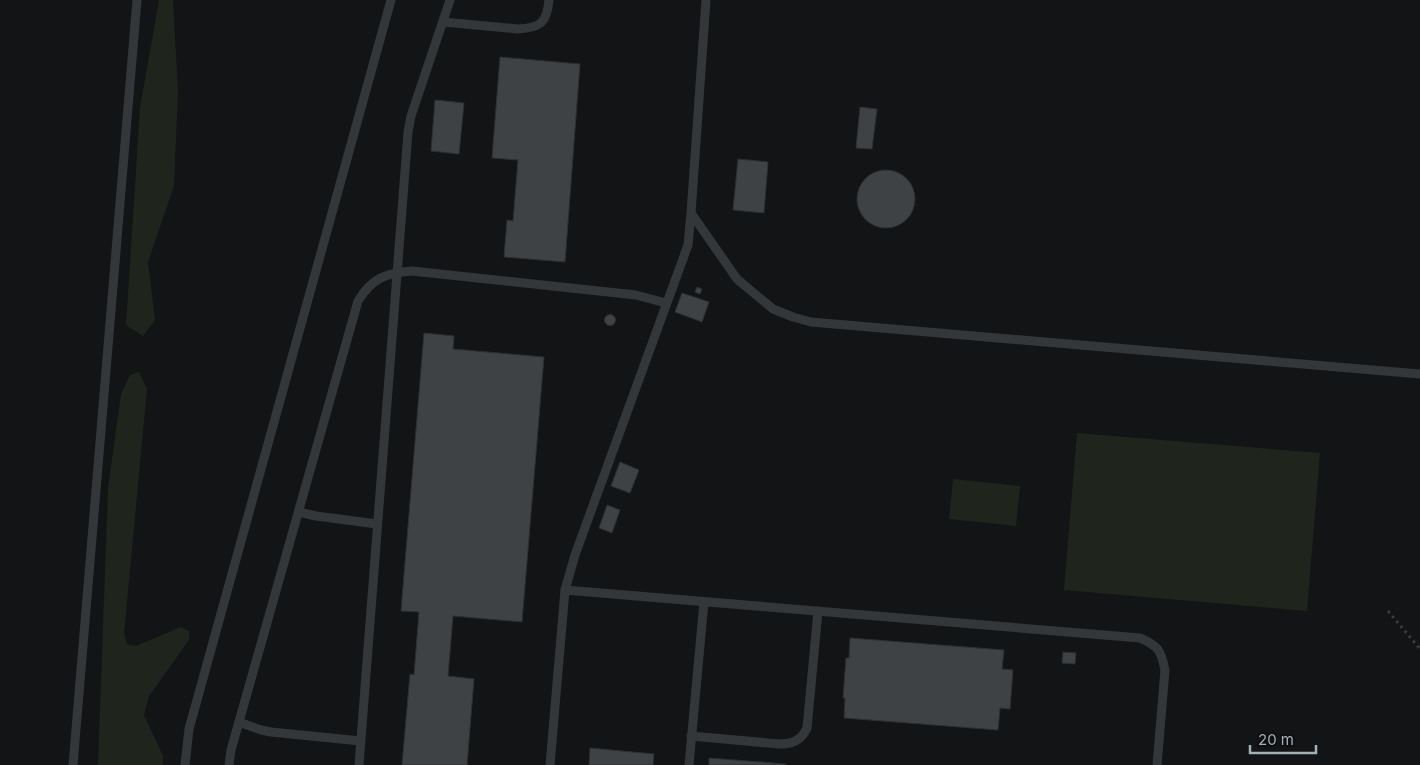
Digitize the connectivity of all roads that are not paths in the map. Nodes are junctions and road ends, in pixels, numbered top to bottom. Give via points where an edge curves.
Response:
1 (137, 0) edge
2 (391, 0) edge
3 (450, 0) edge
4 (549, 0) edge
5 (706, 0) edge
6 (443, 22) junction
7 (691, 214) junction
8 (396, 272) junction
9 (666, 303) junction
10 (1420, 374) edge
11 (299, 512) junction
12 (377, 524) junction
13 (565, 590) junction
14 (704, 602) junction
15 (818, 611) junction
16 (239, 722) junction
17 (691, 736) junction
18 (361, 741) junction
19 (72, 765) edge
20 (185, 765) edge
21 (229, 765) edge
22 (359, 765) edge
23 (550, 765) edge
24 (689, 765) edge
25 (1157, 765) edge

1 - 19 lane
2 - 20 lane via 189,729
3 - 6 lane
4 - 6 lane via 545,19 529,29
5 - 7 lane
6 - 8 lane via 411,116
7 - 9 lane via 688,245
7 - 10 lane via 737,279 773,309 811,322
8 - 9 lane via 412,271 636,295
8 - 11 lane via 374,281 358,301
8 - 12 lane
9 - 13 lane
11 - 12 lane
11 - 16 lane
12 - 18 lane
13 - 14 lane
13 - 23 lane
14 - 15 lane
14 - 17 lane
15 - 17 lane via 807,728 798,740 779,744
15 - 25 lane via 1140,638 1153,644 1162,655 1165,670
16 - 18 lane via 270,732
16 - 21 lane
17 - 24 lane
18 - 22 lane

